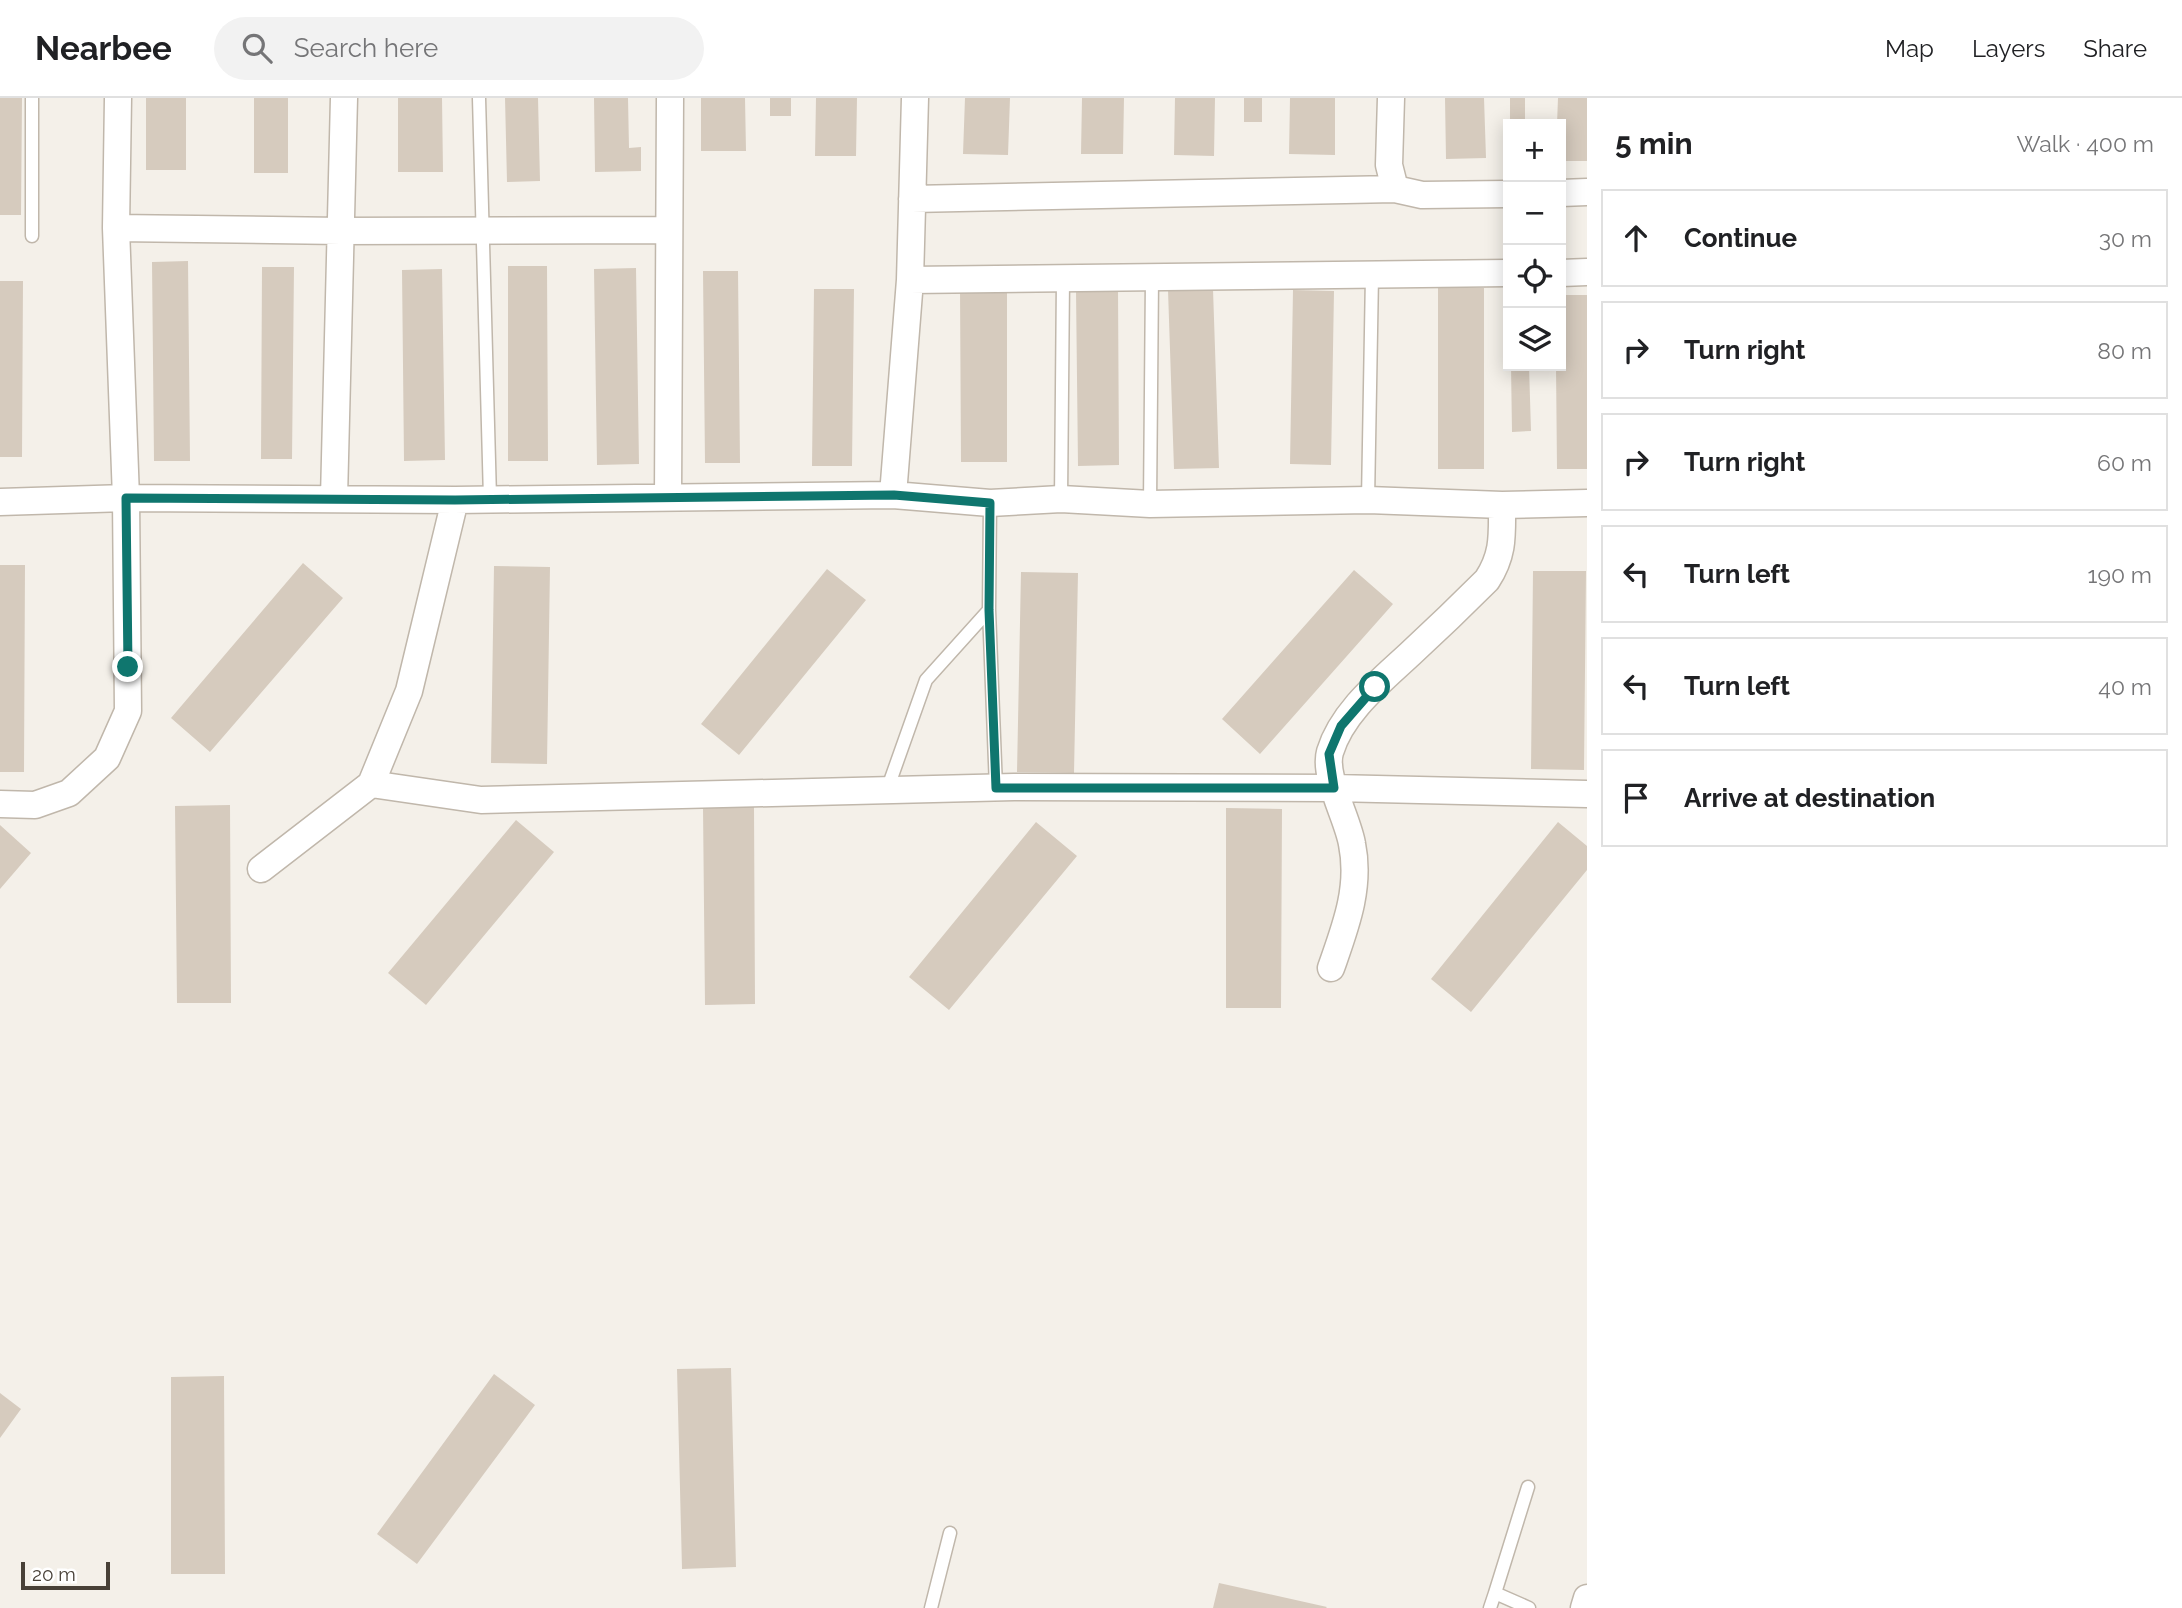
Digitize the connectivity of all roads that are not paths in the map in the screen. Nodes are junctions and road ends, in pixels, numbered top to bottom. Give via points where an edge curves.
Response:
1 (32, 98) edge
2 (118, 98) edge
3 (344, 98) edge
4 (479, 98) edge
5 (670, 98) edge
6 (915, 98) edge
7 (1391, 98) edge
8 (1395, 189) junction
9 (1587, 192) edge
10 (1566, 193) edge
11 (1503, 194) edge
12 (912, 199) junction
13 (116, 228) junction
14 (484, 229) junction
15 (668, 230) junction
16 (341, 231) junction
17 (32, 236) dead end
18 (1587, 272) edge
19 (1503, 273) edge
20 (1566, 273) edge
21 (1372, 275) junction
22 (1152, 277) junction
23 (1063, 278) junction
24 (910, 280) junction
25 (894, 495) junction
26 (668, 497) junction
27 (126, 498) junction
28 (334, 498) junction
29 (490, 498) junction
30 (1061, 499) junction
31 (455, 500) junction
32 (1368, 500) junction
33 (0, 502) edge
34 (990, 503) junction
35 (1587, 503) edge
36 (1150, 505) junction
37 (1502, 505) junction
38 (989, 610) junction
39 (371, 784) junction
40 (996, 788) junction
41 (1334, 788) junction
42 (887, 790) junction
43 (1587, 794) edge
44 (0, 803) edge
45 (261, 869) dead end
46 (1331, 968) dead end
47 (1528, 1487) dead end
48 (950, 1533) dead end
49 (1495, 1593) junction
50 (1587, 1598) edge
51 (931, 1608) edge
52 (1490, 1608) edge
53 (1529, 1608) edge
54 (1584, 1608) edge

1 - 17 lane
2 - 13 street
3 - 16 street
4 - 14 lane
5 - 15 street
6 - 12 street
7 - 8 street via 1389,165
8 - 11 street via 1422,195
8 - 12 street
9 - 10 street
12 - 24 street
13 - 16 street
13 - 27 street
14 - 15 street
14 - 16 street
14 - 29 lane
15 - 26 street
16 - 28 street
18 - 20 street
19 - 21 street
21 - 22 street
21 - 32 lane
22 - 23 street
22 - 36 lane
23 - 24 street
23 - 30 lane
24 - 25 street
25 - 26 street
25 - 34 street
26 - 29 street
27 - 28 street
27 - 33 street
27 - 44 street via 128,710 107,758 69,793 35,805
28 - 31 street
29 - 31 street
30 - 34 street
30 - 36 street
31 - 39 street via 409,691
32 - 36 street
32 - 37 street
34 - 38 lane
35 - 37 street
37 - 41 street via 1498,564 1341,726 1329,754
38 - 40 lane
38 - 42 lane via 926,680
39 - 42 street via 481,800
39 - 45 street
40 - 41 street
40 - 42 street
41 - 43 street
41 - 46 street via 1352,843 1355,876 1351,910
47 - 49 lane
48 - 51 lane
49 - 52 lane
49 - 53 lane
50 - 54 street

